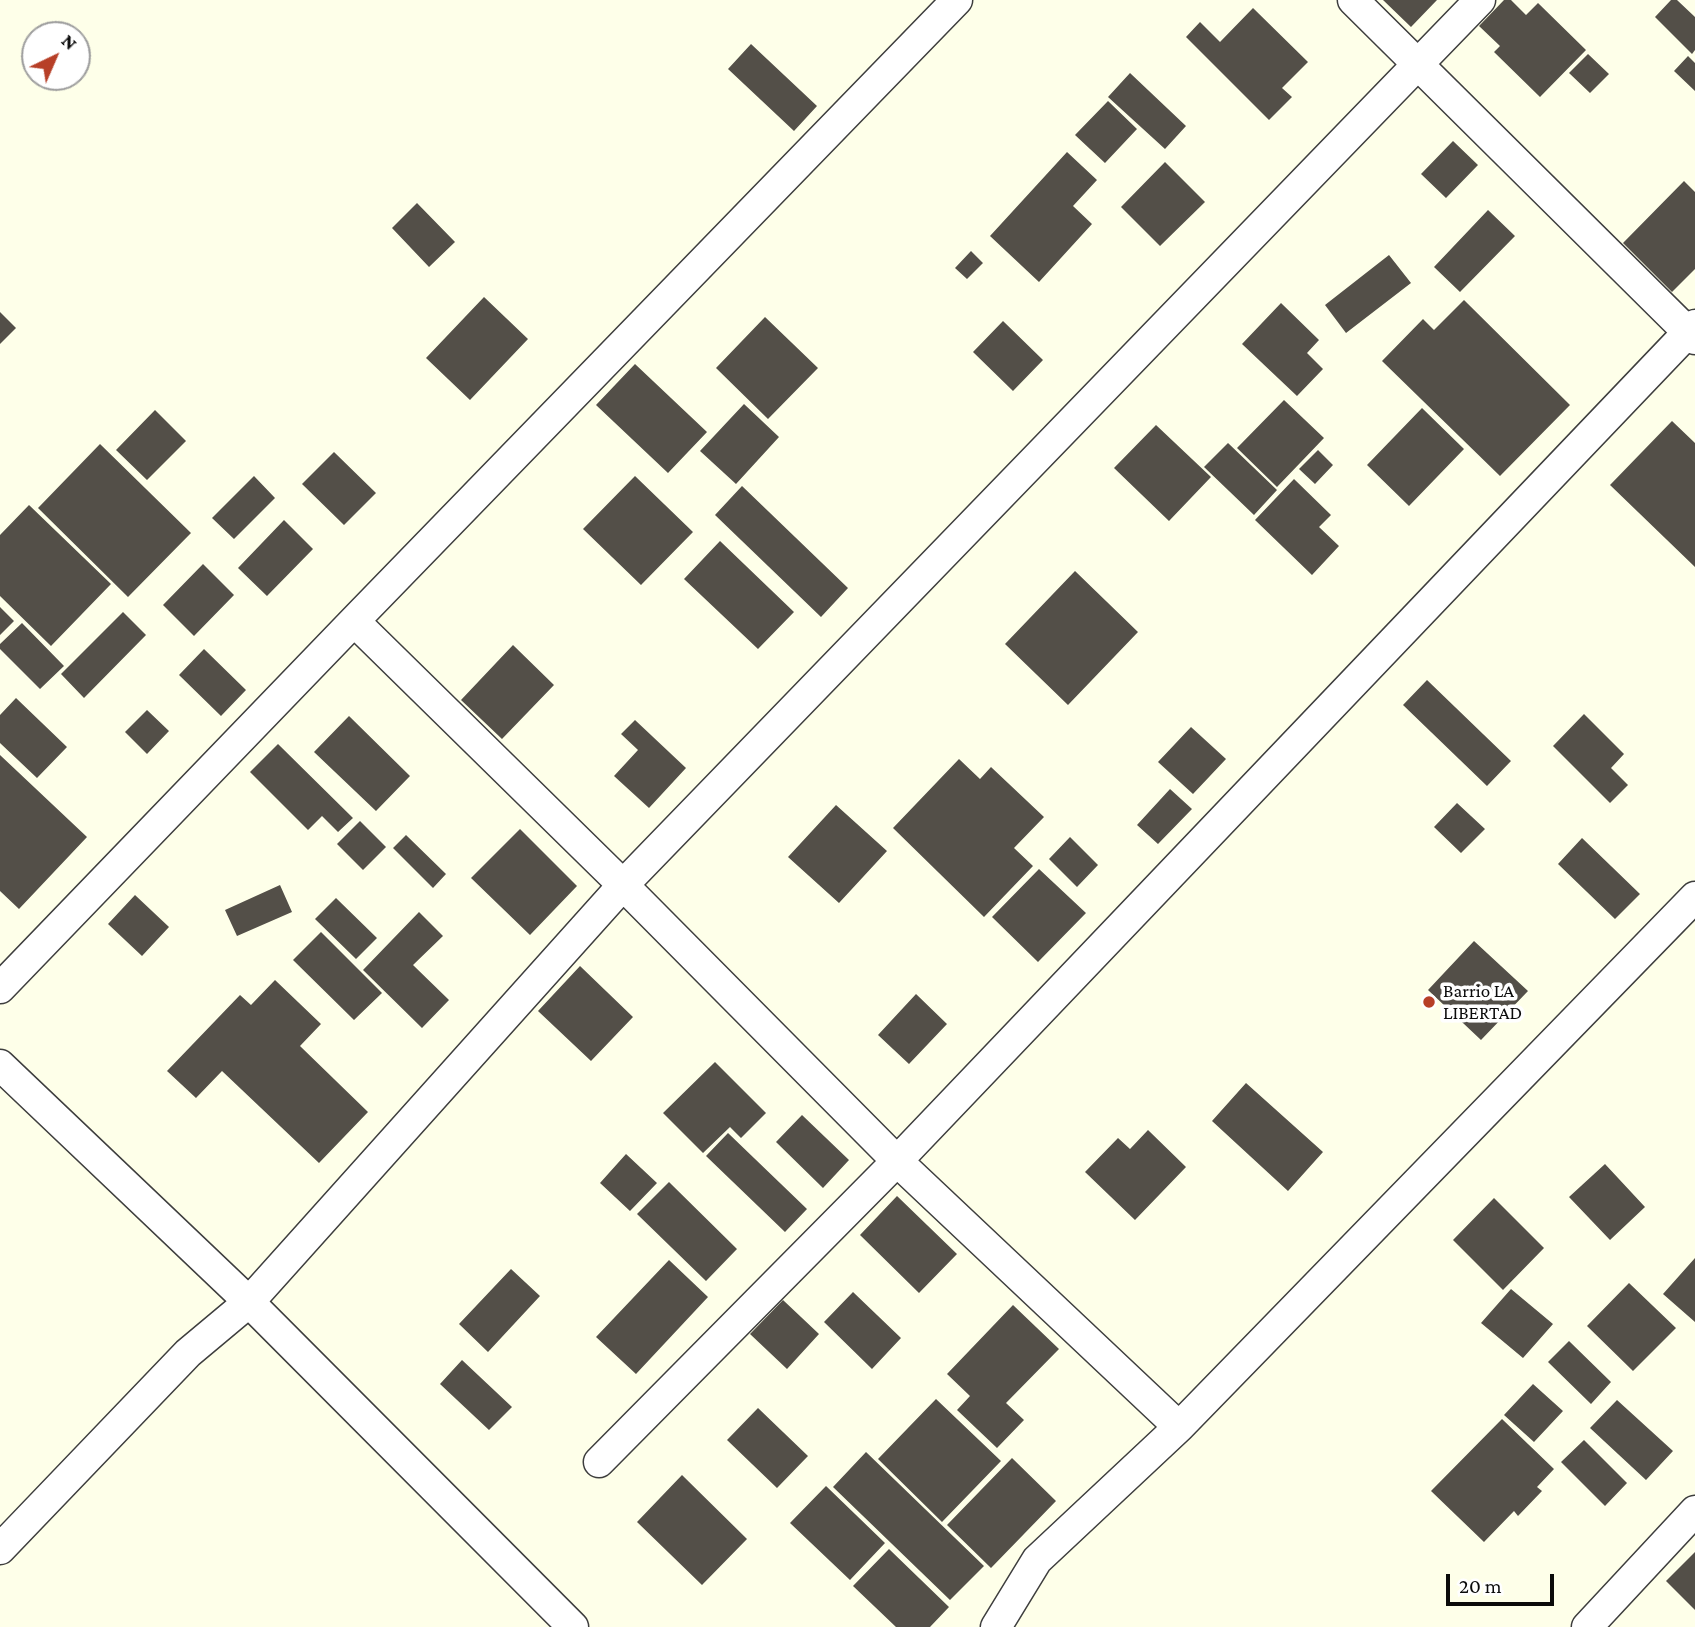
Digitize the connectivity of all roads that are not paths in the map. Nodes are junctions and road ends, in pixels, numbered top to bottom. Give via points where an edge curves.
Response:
1 (957, 0) edge
2 (1353, 0) edge
3 (1480, 0) edge
4 (1418, 65) junction
5 (1693, 332) edge
6 (354, 621) junction
7 (623, 885) junction
8 (1695, 897) edge
9 (0, 988) edge
10 (0, 1065) edge
11 (897, 1161) junction
12 (249, 1302) junction
13 (1179, 1427) junction
14 (599, 1462) dead end
15 (1695, 1511) edge
16 (0, 1549) edge
17 (573, 1627) edge
18 (996, 1627) edge
19 (1587, 1627) edge

1 - 6 street
2 - 4 street
3 - 4 street
4 - 5 street
4 - 7 street
5 - 11 street
6 - 7 street
6 - 9 street
7 - 11 street
7 - 12 street
8 - 13 street
10 - 12 street
11 - 13 street
11 - 14 street
12 - 16 street via 188,1353
12 - 17 street
13 - 18 street via 1037,1560
15 - 19 street

